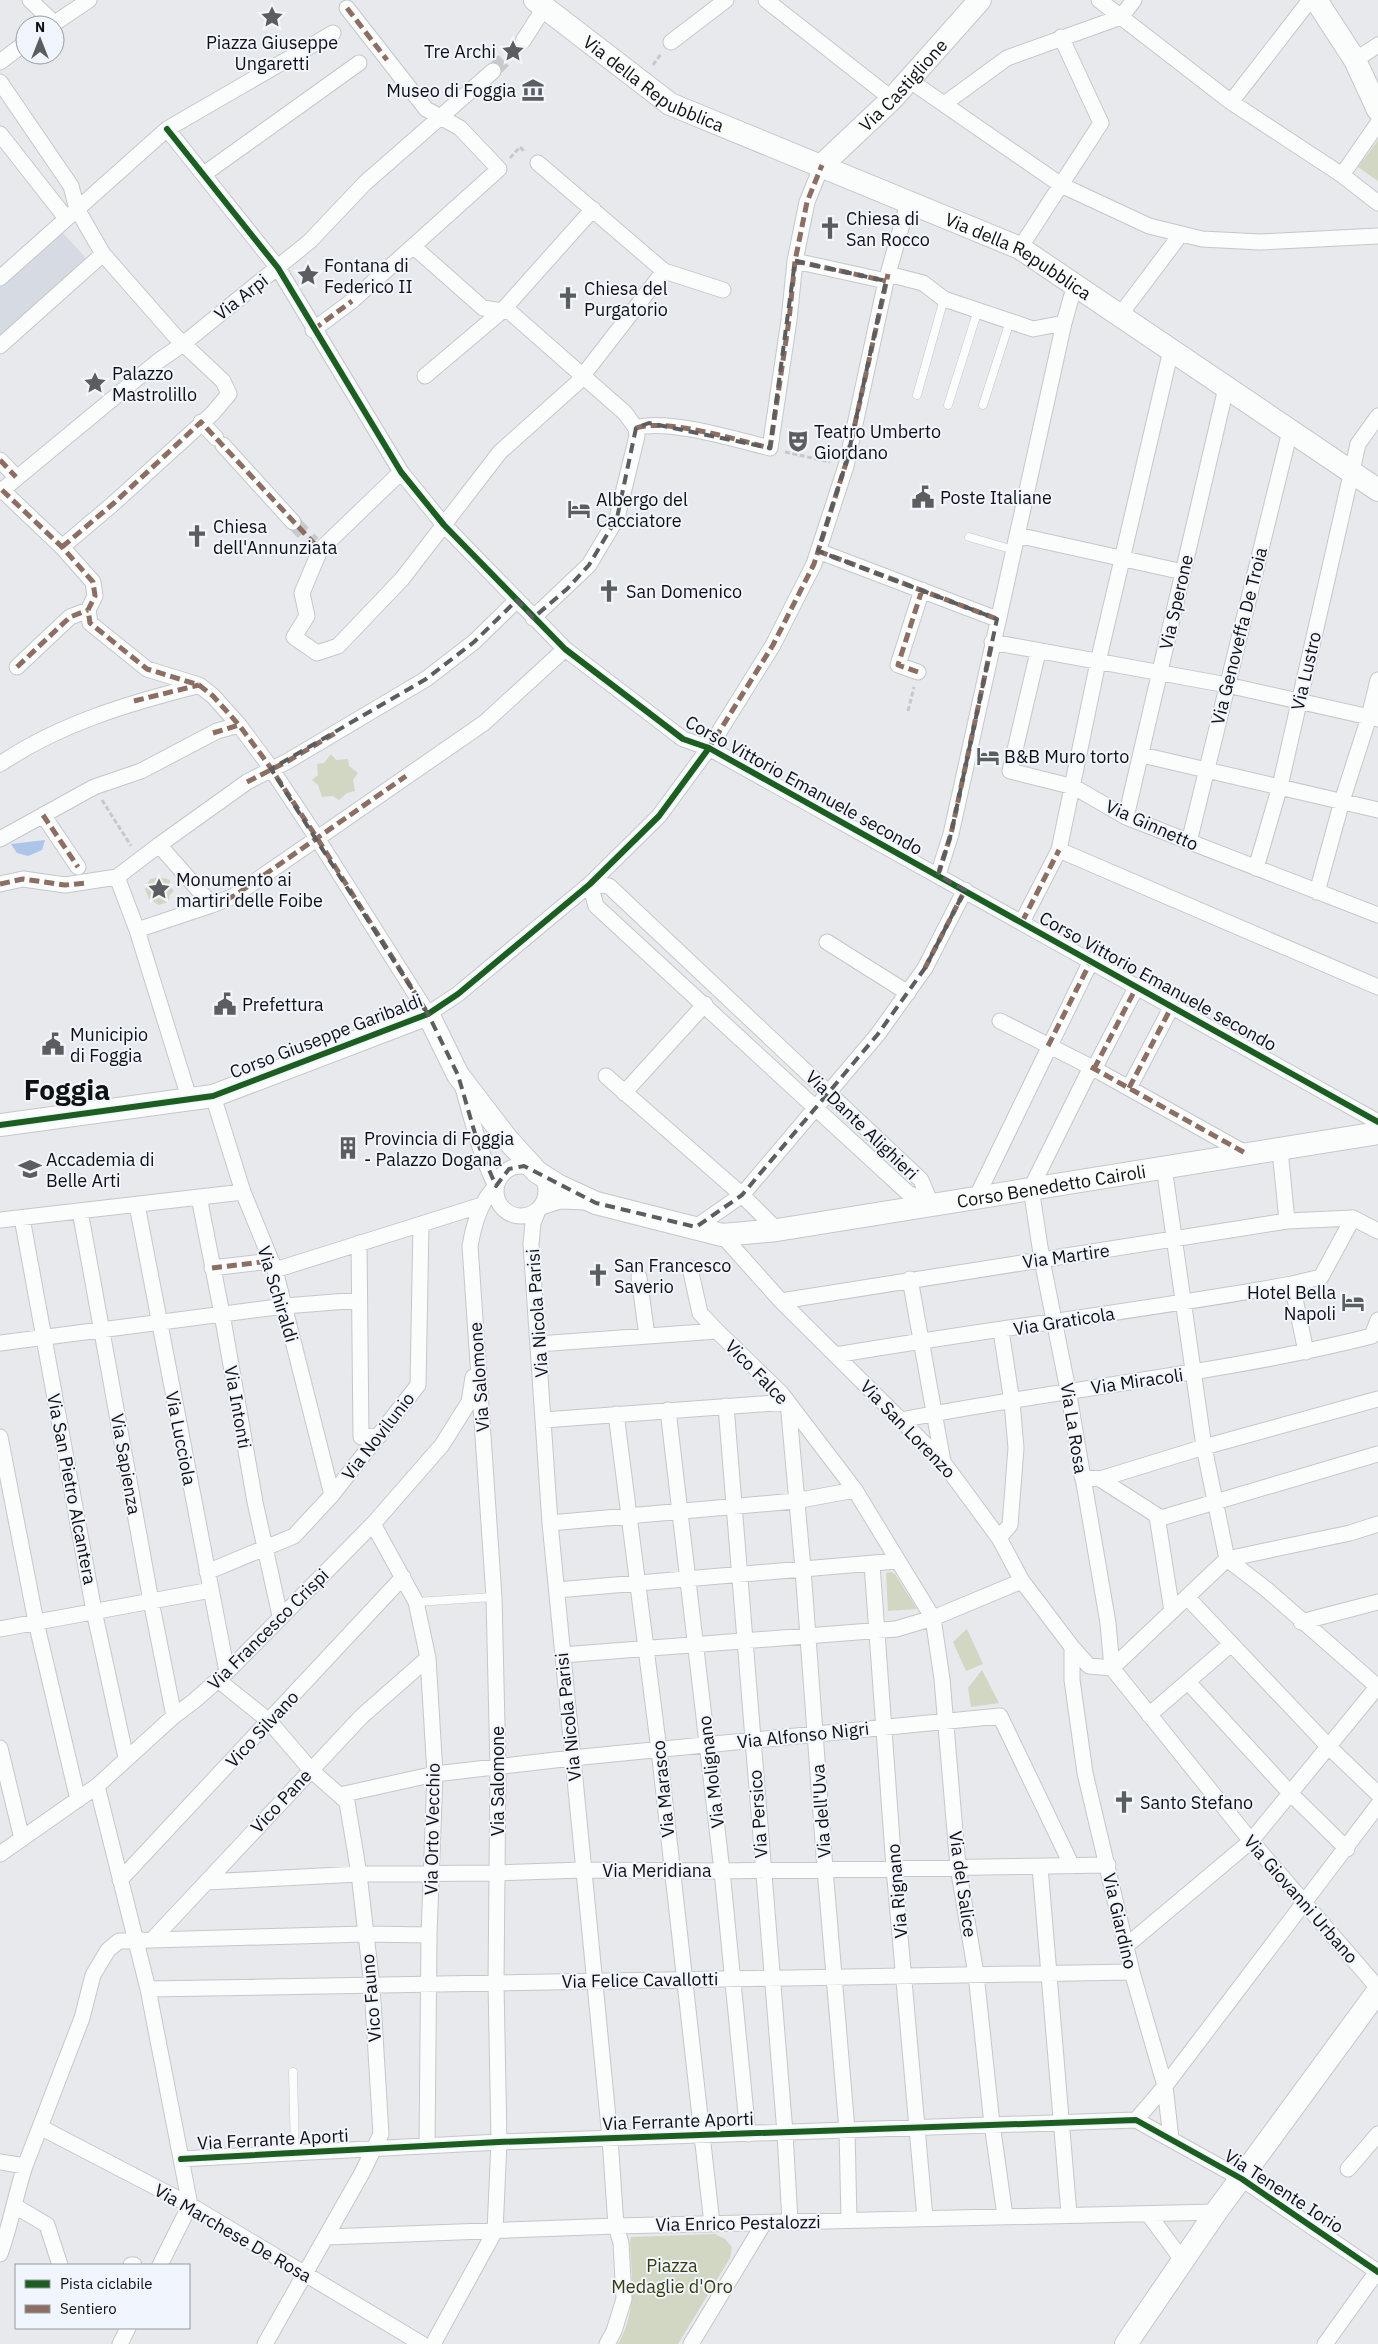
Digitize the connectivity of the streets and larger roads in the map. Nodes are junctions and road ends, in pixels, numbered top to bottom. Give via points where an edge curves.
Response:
1 (30, 0) edge
2 (89, 0) edge
3 (726, 0) edge
4 (766, 0) edge
5 (980, 0) edge
6 (1099, 0) edge
7 (1134, 0) edge
8 (1310, 0) edge
9 (1316, 0) edge
10 (543, 3) edge
11 (347, 8) dead end
12 (44, 15) edge
13 (65, 16) edge
14 (1121, 17) junction
15 (334, 33) dead end
16 (1060, 37) junction
17 (523, 41) tunnel mouth
18 (671, 42) road end
19 (1378, 46) edge
20 (15, 51) edge
21 (1355, 60) junction
22 (0, 62) edge
23 (358, 63) dead end
24 (493, 71) tunnel mouth
25 (909, 80) junction
26 (0, 82) edge
27 (892, 99) junction
28 (1231, 102) junction
29 (944, 104) junction
30 (1378, 110) edge
31 (442, 116) junction
32 (1378, 123) edge
33 (167, 129) junction
34 (0, 134) edge
35 (46, 149) junction
36 (538, 163) dead end
37 (24, 165) junction
38 (822, 165) junction
39 (204, 174) junction
40 (1342, 175) junction
41 (1060, 185) junction
42 (908, 203) junction
43 (1378, 203) edge
44 (593, 209) junction
45 (72, 213) junction
46 (1181, 234) junction
47 (1378, 236) edge
48 (414, 247) junction
49 (1020, 248) junction
50 (103, 254) junction
51 (795, 261) junction
52 (278, 268) junction
53 (664, 271) junction
54 (887, 277) junction
55 (0, 278) edge
56 (1075, 284) junction
57 (723, 290) dead end
58 (502, 311) junction
59 (1120, 315) junction
60 (1064, 323) junction
61 (313, 330) junction
62 (183, 344) junction
63 (0, 346) edge
64 (1170, 350) junction
65 (425, 376) dead end
66 (582, 377) junction
67 (1226, 388) junction
68 (1378, 416) edge
69 (201, 422) junction
70 (636, 428) junction
71 (1290, 431) junction
72 (0, 460) edge
73 (401, 472) junction
74 (1352, 474) junction
75 (16, 477) junction
76 (1378, 490) edge
77 (1, 491) edge
78 (293, 522) tunnel mouth
79 (444, 524) junction
80 (1017, 535) junction
81 (62, 548) junction
82 (816, 558) junction
83 (1122, 559) junction
84 (1183, 572) junction
85 (922, 590) junction
86 (516, 600) junction
87 (88, 610) junction
88 (533, 618) junction
89 (997, 619) junction
90 (992, 642) junction
91 (566, 649) junction
92 (1038, 652) junction
93 (1098, 662) junction
94 (17, 667) dead end
95 (1160, 674) junction
96 (916, 679) road end
97 (1378, 680) edge
98 (199, 685) junction
99 (1227, 686) junction
100 (1299, 702) junction
101 (1374, 718) edge
102 (239, 725) junction
103 (709, 748) junction
104 (1142, 756) junction
105 (0, 764) edge
106 (271, 769) junction
107 (1206, 772) junction
108 (1280, 786) junction
109 (1074, 787) junction
110 (1342, 801) junction
111 (1378, 810) edge
112 (43, 815) junction
113 (1126, 817) junction
114 (317, 838) junction
115 (0, 839) edge
116 (1188, 842) junction
117 (160, 845) junction
118 (1059, 850) junction
119 (78, 867) dead end
120 (1256, 868) junction
121 (938, 875) junction
122 (117, 878) junction
123 (0, 884) edge
124 (590, 884) junction
125 (965, 890) junction
126 (1317, 892) junction
127 (212, 905) junction
128 (1378, 916) edge
129 (1022, 922) junction
130 (137, 930) junction
131 (826, 942) dead end
132 (1091, 961) junction
133 (1137, 986) junction
134 (1378, 987) edge
135 (908, 993) junction
136 (705, 1004) junction
137 (1172, 1006) junction
138 (428, 1014) junction
139 (1000, 1021) dead end
140 (1048, 1046) junction
141 (1093, 1068) junction
142 (458, 1075) junction
143 (606, 1076) dead end
144 (1129, 1088) junction
145 (829, 1092) junction
146 (624, 1093) junction
147 (213, 1096) junction
148 (190, 1101) junction
149 (816, 1106) junction
150 (1378, 1122) edge
151 (0, 1125) edge
152 (1378, 1133) edge
153 (1280, 1150) junction
154 (1247, 1154) junction
155 (1164, 1167) junction
156 (537, 1172) junction
157 (496, 1186) junction
158 (1031, 1188) junction
159 (243, 1192) junction
160 (742, 1195) junction
161 (199, 1197) junction
162 (976, 1198) junction
163 (596, 1203) junction
164 (931, 1204) junction
165 (137, 1205) junction
166 (482, 1205) junction
167 (539, 1208) junction
168 (80, 1211) junction
169 (22, 1218) junction
170 (1353, 1218) junction
171 (0, 1220) edge
172 (1287, 1221) junction
173 (421, 1224) junction
174 (696, 1226) junction
175 (777, 1230) junction
176 (1378, 1231) edge
177 (722, 1235) junction
178 (1173, 1240) junction
179 (359, 1243) junction
180 (1042, 1260) junction
181 (273, 1265) junction
182 (212, 1268) junction
183 (690, 1268) dead end
184 (639, 1276) dead end
185 (910, 1279) junction
186 (1292, 1284) junction
187 (359, 1300) junction
188 (780, 1301) junction
189 (1183, 1304) junction
190 (285, 1306) junction
191 (222, 1314) junction
192 (1378, 1320) edge
193 (159, 1321) junction
194 (1054, 1321) junction
195 (101, 1328) junction
196 (717, 1330) junction
197 (1000, 1331) junction
198 (43, 1336) junction
199 (647, 1336) junction
200 (920, 1341) junction
201 (0, 1342) edge
202 (538, 1344) junction
203 (1306, 1352) junction
204 (836, 1355) junction
205 (477, 1356) junction
206 (1193, 1373) junction
207 (1068, 1390) junction
208 (1378, 1400) edge
209 (788, 1402) junction
210 (1012, 1402) junction
211 (726, 1406) junction
212 (668, 1410) junction
213 (616, 1414) junction
214 (933, 1414) junction
215 (544, 1420) junction
216 (901, 1420) junction
217 (379, 1436) junction
218 (0, 1437) edge
219 (1204, 1447) junction
220 (1378, 1454) edge
221 (943, 1462) junction
222 (1082, 1477) junction
223 (1100, 1479) junction
224 (855, 1490) junction
225 (332, 1495) junction
226 (795, 1501) junction
227 (1214, 1504) junction
228 (735, 1506) junction
229 (680, 1510) junction
230 (629, 1515) junction
231 (1156, 1516) junction
232 (550, 1523) junction
233 (373, 1524) junction
234 (1378, 1524) edge
235 (998, 1538) junction
236 (266, 1549) junction
237 (1227, 1560) junction
238 (897, 1562) junction
239 (872, 1564) junction
240 (803, 1569) junction
241 (208, 1572) junction
242 (740, 1575) junction
243 (403, 1578) junction
244 (688, 1579) junction
245 (1022, 1581) junction
246 (638, 1583) junction
247 (211, 1590) junction
248 (557, 1590) junction
249 (1187, 1597) junction
250 (151, 1601) junction
251 (1378, 1602) edge
252 (94, 1611) junction
253 (1172, 1611) junction
254 (280, 1616) junction
255 (933, 1618) junction
256 (36, 1622) junction
257 (1302, 1622) junction
258 (0, 1629) edge
259 (876, 1630) junction
260 (809, 1636) junction
261 (745, 1641) junction
262 (696, 1644) junction
263 (1231, 1644) junction
264 (1072, 1647) junction
265 (646, 1648) junction
266 (562, 1655) junction
267 (428, 1658) junction
268 (1112, 1668) junction
269 (222, 1676) junction
270 (1188, 1682) junction
271 (1378, 1686) edge
272 (1149, 1714) junction
273 (174, 1716) junction
274 (269, 1721) junction
275 (946, 1721) junction
276 (884, 1727) junction
277 (816, 1734) junction
278 (753, 1740) junction
279 (708, 1745) junction
280 (1329, 1747) junction
281 (0, 1748) edge
282 (659, 1750) junction
283 (126, 1758) junction
284 (572, 1758) junction
285 (498, 1768) junction
286 (311, 1770) junction
287 (435, 1774) junction
288 (97, 1786) junction
289 (1290, 1793) junction
290 (1378, 1794) edge
291 (340, 1795) junction
292 (78, 1800) junction
293 (1378, 1805) edge
294 (22, 1839) junction
295 (1251, 1841) junction
296 (1347, 1849) junction
297 (0, 1854) edge
298 (1108, 1865) junction
299 (1072, 1866) junction
300 (958, 1867) junction
301 (1040, 1867) junction
302 (894, 1868) junction
303 (825, 1869) junction
304 (583, 1870) junction
305 (763, 1870) junction
306 (672, 1871) junction
307 (722, 1871) junction
308 (497, 1873) junction
309 (359, 1874) junction
310 (431, 1874) junction
311 (120, 1880) junction
312 (206, 1882) junction
313 (1306, 1903) junction
314 (366, 1934) junction
315 (429, 1935) junction
316 (145, 1940) junction
317 (1126, 1946) junction
318 (1132, 1972) junction
319 (1048, 1973) junction
320 (976, 1974) junction
321 (835, 1976) junction
322 (904, 1976) junction
323 (733, 1978) junction
324 (772, 1978) junction
325 (683, 1980) junction
326 (594, 1982) junction
327 (496, 1983) junction
328 (428, 1984) junction
329 (372, 1986) junction
330 (148, 1989) junction
331 (1378, 1990) edge
332 (1165, 2086) junction
333 (1136, 2120) junction
334 (1060, 2123) junction
335 (992, 2124) junction
336 (40, 2127) junction
337 (917, 2127) junction
338 (848, 2130) junction
339 (785, 2133) junction
340 (748, 2134) junction
341 (1378, 2134) edge
342 (702, 2136) junction
343 (610, 2138) junction
344 (1170, 2139) junction
345 (499, 2142) junction
346 (427, 2146) junction
347 (375, 2149) junction
348 (181, 2159) junction
349 (0, 2162) edge
350 (25, 2166) junction
351 (1348, 2169) dead end
352 (1242, 2179) junction
353 (190, 2205) junction
354 (15, 2206) junction
355 (1216, 2212) junction
356 (1069, 2214) junction
357 (1149, 2215) junction
358 (1005, 2216) junction
359 (926, 2218) junction
360 (849, 2220) junction
361 (764, 2222) junction
362 (790, 2222) junction
363 (712, 2224) junction
364 (616, 2226) junction
365 (495, 2231) junction
366 (327, 2237) junction
367 (0, 2254) edge
368 (1183, 2261) junction
369 (60, 2264) edge
370 (160, 2264) edge
371 (1378, 2271) edge
372 (304, 2275) junction
373 (128, 2329) edge
374 (1128, 2343) edge
375 (120, 2344) edge
376 (265, 2344) edge
377 (422, 2344) edge
378 (433, 2344) edge
379 (607, 2344) edge
380 (691, 2344) edge
381 (1325, 2344) edge

1 - 12 street
2 - 13 street
3 - 18 street
4 - 27 street
5 - 25 street, Via Castiglione
6 - 14 street
7 - 14 street
8 - 28 street
9 - 21 street
10 - 17 street
10 - 38 street, Via della Repubblica via 670,104
11 - 31 street via 426,109
14 - 16 street
14 - 28 street
15 - 33 street
16 - 29 street via 1007,58
16 - 41 street via 1101,123
19 - 21 street
20 - 22 street
21 - 30 street
23 - 39 street
24 - 31 street, Via Arpi
25 - 27 street, Via Castiglione
25 - 29 street
26 - 35 street
27 - 38 street, Via Castiglione
28 - 40 street
29 - 41 street
31 - 48 street via 460,128 499,169
31 - 52 street, Via Arpi via 365,183 310,241
32 - 40 street
33 - 39 street, Corso Vittorio Emanuele secondo
33 - 45 street
34 - 37 street
35 - 37 street
35 - 45 street via 71,186
36 - 44 street
37 - 45 street
38 - 42 street, Via della Repubblica
38 - 51 street via 807,202
39 - 52 street, Corso Vittorio Emanuele secondo
40 - 43 street
41 - 46 street via 1149,226
41 - 49 street
42 - 49 street, Via della Repubblica
42 - 54 street, Corso Giuseppe Garibaldi
44 - 53 street
44 - 58 street
45 - 50 street
45 - 55 street
46 - 47 street via 1202,239 1260,242
46 - 59 street
48 - 58 street via 483,308
48 - 61 street via 352,302
49 - 56 street, Via della Repubblica
50 - 62 street
50 - 63 street
51 - 54 street
51 - 70 street via 770,448 664,426 649,424
52 - 61 street, Corso Vittorio Emanuele secondo
52 - 62 street, Via Arpi
53 - 57 street
53 - 66 street
54 - 60 street via 922,283 944,299 1033,329
54 - 82 street, Corso Giuseppe Garibaldi via 846,463
56 - 59 street, Via della Repubblica
56 - 60 street
58 - 65 street
58 - 66 street via 510,312
59 - 64 street, Via della Repubblica
60 - 80 street
61 - 73 street, Corso Vittorio Emanuele secondo
62 - 69 street via 223,381 229,394
62 - 75 street, Via Arpi
64 - 67 street, Via della Repubblica
64 - 83 street
66 - 70 street via 624,413
66 - 79 street via 500,452
67 - 71 street, Via della Repubblica
67 - 84 street, Via Sperone
68 - 74 street, Via Lustro via 1358,444
69 - 78 street
69 - 81 street
70 - 88 street via 625,489 617,518 605,542 589,565
71 - 74 street, Via della Repubblica
71 - 99 street, Via Genoveffa De Troia
72 - 75 street
73 - 79 street, Corso Vittorio Emanuele secondo
73 - 79 street via 316,547 302,593 307,616 294,637 317,653 338,646 402,578
74 - 76 street, Via della Repubblica
74 - 100 street, Via Lustro
75 - 77 street, Via Arpi
77 - 81 street
79 - 86 street, Corso Vittorio Emanuele secondo
80 - 83 street
80 - 89 street
81 - 87 street via 93,582 95,596
82 - 85 street
82 - 103 street, Corso Giuseppe Garibaldi via 773,645
83 - 84 street
83 - 93 street
84 - 95 street, Via Sperone
85 - 89 street
85 - 96 street via 898,665
86 - 88 street, Corso Vittorio Emanuele secondo
86 - 106 street via 454,659 426,679
87 - 94 street via 70,617
87 - 98 street via 90,623 147,670
88 - 91 street, Corso Vittorio Emanuele secondo
89 - 90 street
90 - 92 street
90 - 121 street via 951,834
91 - 103 street, Corso Vittorio Emanuele secondo via 683,739
91 - 114 street via 484,723
92 - 93 street
92 - 109 street, Via Ginnetto via 1010,771
93 - 95 street
93 - 109 street
95 - 99 street
95 - 104 street, Via Sperone
97 - 101 street
98 - 102 street
98 - 105 street via 134,701 30,744
99 - 100 street
99 - 107 street, Via Genoveffa De Troia
100 - 101 street
100 - 108 street, Via Lustro
101 - 110 street
102 - 106 street
102 - 112 street via 213,733 141,770 94,787
103 - 121 street, Corso Vittorio Emanuele secondo
103 - 124 street, Corso Giuseppe Garibaldi via 659,816
104 - 107 street
104 - 113 street, Via Sperone
106 - 114 street
106 - 117 street via 247,782
107 - 108 street
107 - 116 street, Via Genoveffa De Troia
108 - 110 street
108 - 120 street, Via Lustro
109 - 113 street, Via Ginnetto
109 - 118 street
110 - 111 street
110 - 126 street
112 - 115 street
112 - 119 street
113 - 116 street, Via Ginnetto
114 - 127 street via 234,896
114 - 138 street
116 - 120 street, Via Ginnetto
117 - 122 street
117 - 127 street
118 - 129 street
118 - 134 street
120 - 126 street, Via Ginnetto
121 - 125 street, Corso Vittorio Emanuele secondo
122 - 123 street via 64,885 23,879
122 - 130 street
124 - 136 street, Via Dante Alighieri via 596,906
124 - 138 street, Corso Giuseppe Garibaldi via 458,994
124 - 145 street, Via Dante Alighieri via 609,886
125 - 129 street, Corso Vittorio Emanuele secondo
125 - 135 street via 925,968
126 - 128 street, Via Ginnetto
127 - 130 street
129 - 132 street, Corso Vittorio Emanuele secondo
130 - 148 street
131 - 135 street
132 - 133 street, Corso Vittorio Emanuele secondo
132 - 140 street
133 - 137 street, Corso Vittorio Emanuele secondo
133 - 141 street
135 - 145 street
136 - 146 street
136 - 149 street, Via Dante Alighieri
137 - 144 street
137 - 150 street, Corso Vittorio Emanuele secondo
138 - 142 street
138 - 147 street, Corso Giuseppe Garibaldi
139 - 140 street
140 - 141 street
140 - 162 street
141 - 144 street
141 - 158 street
142 - 156 street
142 - 157 street via 486,1168
143 - 146 street
144 - 154 street
145 - 149 street
145 - 164 street, Via Dante Alighieri via 920,1180
146 - 160 street
147 - 148 street, Corso Giuseppe Garibaldi
147 - 159 street, Via Schiraldi
148 - 151 street, Corso Giuseppe Garibaldi
149 - 160 street
149 - 164 street, Via Dante Alighieri via 908,1193
152 - 153 street, Corso Benedetto Cairoli
153 - 154 street, Corso Benedetto Cairoli
153 - 172 street
154 - 155 street, Corso Benedetto Cairoli
155 - 158 street, Corso Benedetto Cairoli
155 - 178 street
156 - 157 street via 524,1166 509,1169
156 - 163 street via 571,1193
156 - 167 street via 545,1186
157 - 166 street, Via Salomone
157 - 167 street via 498,1202 509,1213 525,1215
158 - 162 street, Corso Benedetto Cairoli
158 - 180 street, Via La Rosa
159 - 161 street
159 - 181 street, Via Schiraldi
160 - 174 street
160 - 175 street
161 - 165 street
161 - 182 street, Via Intonti
162 - 164 street, Corso Benedetto Cairoli
163 - 167 street via 560,1201
163 - 174 street
164 - 175 street, Corso Benedetto Cairoli
165 - 168 street
165 - 193 street, Via Lucciola
166 - 173 street
166 - 205 street, Via Salomone via 470,1246
167 - 202 street, Via Nicola Parisi via 531,1244
168 - 169 street
168 - 195 street, Via Sapienza
169 - 171 street
169 - 198 street, Via San Pietro Alcantera
170 - 172 street, Via Martire
170 - 176 street
170 - 186 street, Via Graticola via 1321,1277
172 - 178 street, Via Martire
173 - 179 street
173 - 217 street, Via Novilunio via 418,1385
174 - 177 street
175 - 177 street, Corso Benedetto Cairoli
177 - 188 street, Via San Lorenzo
178 - 180 street, Via Martire
178 - 189 street
179 - 181 street
179 - 187 street
180 - 185 street, Via Martire
180 - 194 street, Via La Rosa
181 - 182 street
181 - 190 street, Via Schiraldi
182 - 191 street, Via Intonti
183 - 196 street via 700,1313
184 - 199 street
185 - 188 street, Via Martire
185 - 200 street
186 - 189 street, Via Graticola
186 - 203 street
187 - 190 street
187 - 217 street via 360,1438
188 - 204 street, Via San Lorenzo
189 - 194 street, Via Graticola
189 - 206 street
190 - 191 street
190 - 225 street, Via Schiraldi
191 - 193 street
191 - 236 street, Via Intonti
192 - 203 street, Via Miracoli via 1372,1336
193 - 195 street
193 - 241 street, Via Lucciola
194 - 197 street, Via Graticola
194 - 207 street, Via La Rosa
195 - 198 street
195 - 250 street, Via Sapienza
196 - 199 street, Vico Falce
196 - 209 street, Vico Falce
197 - 200 street, Via Graticola
197 - 210 street
198 - 201 street
198 - 252 street, Via San Pietro Alcantera
199 - 202 street, Vico Falce
200 - 204 street, Via Graticola
200 - 214 street
202 - 215 street, Via Nicola Parisi
203 - 206 street, Via Miracoli
204 - 216 street, Via San Lorenzo
205 - 233 street, Via Francesco Crispi via 468,1402 442,1445
205 - 285 street, Via Salomone via 494,1597
206 - 207 street, Via Miracoli
206 - 219 street
207 - 210 street, Via Miracoli
207 - 222 street, Via La Rosa
208 - 219 street
209 - 211 street
209 - 224 street, Vico Falce
209 - 226 street, Via dell'Uva
210 - 214 street, Via Miracoli
210 - 235 street via 1016,1448 1012,1515 1010,1525
211 - 212 street
211 - 228 street, Via Persico
212 - 213 street
212 - 229 street, Via Molignano
213 - 215 street
213 - 230 street, Via Marasco
214 - 216 street, Via Miracoli
214 - 221 street
215 - 232 street, Via Nicola Parisi
216 - 221 street, Via San Lorenzo
217 - 225 street, Via Novilunio
218 - 256 street
219 - 223 street
219 - 227 street
220 - 227 street
221 - 235 street, Via San Lorenzo
222 - 223 street
222 - 268 street, Via La Rosa via 1108,1623
223 - 231 street
224 - 226 street
224 - 238 street, Vico Falce
225 - 236 street, Via Novilunio via 294,1536
226 - 228 street
226 - 240 street, Via dell'Uva
227 - 231 street via 1161,1518
227 - 237 street
228 - 229 street
228 - 242 street, Via Persico
229 - 230 street
229 - 244 street, Via Molignano
230 - 232 street
230 - 246 street, Via Marasco
231 - 253 street
232 - 248 street, Via Nicola Parisi
233 - 243 street, Via Orto Vecchio
233 - 254 street, Via Francesco Crispi
234 - 237 street
235 - 245 street, Via San Lorenzo
236 - 241 street, Via Novilunio
236 - 254 street, Via Intonti
237 - 249 street
237 - 257 street
238 - 239 street
238 - 255 street, Via del Salice
239 - 240 street
239 - 259 street, Via Rignano
240 - 242 street
240 - 260 street, Via dell'Uva
241 - 247 street, Via Lucciola
242 - 244 street
242 - 261 street, Via Persico
243 - 267 street, Via Orto Vecchio via 416,1602
243 - 274 street, Vico Silvano
244 - 246 street
244 - 262 street, Via Molignano
245 - 255 street
245 - 264 street, Via San Lorenzo
246 - 248 street
246 - 265 street, Via Marasco
247 - 250 street
247 - 269 street, Via Lucciola
248 - 266 street, Via Nicola Parisi
249 - 253 street
249 - 263 street
250 - 252 street
250 - 273 street, Via Sapienza
251 - 257 street
252 - 256 street
252 - 283 street, Via San Pietro Alcantera
253 - 268 street
254 - 269 street, Via Francesco Crispi
255 - 259 street via 896,1629
255 - 275 street, Via del Salice
256 - 258 street
256 - 292 street
257 - 271 street
259 - 260 street
259 - 276 street, Via Rignano
260 - 261 street
260 - 277 street, Via dell'Uva
261 - 262 street
261 - 278 street, Via Persico
262 - 265 street
262 - 279 street, Via Molignano
263 - 270 street
263 - 280 street
264 - 268 street, Via San Lorenzo via 1089,1666
264 - 298 street, Via Giardino via 1075,1702 1085,1773
265 - 266 street
265 - 282 street, Via Marasco
266 - 284 street, Via Nicola Parisi
267 - 286 street, Vico Pane via 362,1716
267 - 287 street, Via Orto Vecchio
268 - 272 street, Via Giovanni Urbano
269 - 273 street, Via Francesco Crispi
269 - 274 street, Vico Fauno
270 - 272 street
270 - 289 street
271 - 280 street
272 - 295 street, Via Giovanni Urbano
273 - 283 street, Via Francesco Crispi
274 - 286 street, Vico Fauno
274 - 311 street, Vico Silvano
275 - 276 street, Via Alfonso Nigri
275 - 299 street, Via Alfonso Nigri via 1000,1716
275 - 300 street, Via del Salice
276 - 277 street, Via Alfonso Nigri
276 - 302 street, Via Rignano
277 - 278 street, Via Alfonso Nigri
277 - 303 street, Via dell'Uva
278 - 279 street, Via Alfonso Nigri
278 - 305 street, Via Persico
279 - 282 street, Via Alfonso Nigri
279 - 307 street, Via Molignano
280 - 289 street
280 - 290 street
281 - 294 street
282 - 284 street, Via Alfonso Nigri
282 - 306 street, Via Marasco
283 - 288 street, Via Francesco Crispi
284 - 285 street, Via Alfonso Nigri
284 - 304 street, Via Nicola Parisi
285 - 287 street, Via Alfonso Nigri
285 - 308 street, Via Salomone
286 - 291 street, Vico Fauno
286 - 312 street, Vico Pane
287 - 291 street, Via Alfonso Nigri
287 - 310 street, Via Orto Vecchio
288 - 292 street, Via Francesco Crispi
288 - 311 street
289 - 295 street
289 - 296 street
291 - 309 street, Vico Fauno via 348,1802
292 - 294 street, Via Francesco Crispi
293 - 296 street
294 - 297 street, Via Francesco Crispi
295 - 313 street, Via Giovanni Urbano
295 - 317 street
296 - 313 street
298 - 299 street, Via Meridiana
298 - 317 street, Via Giardino
299 - 301 street, Via Meridiana
300 - 301 street, Via Meridiana
300 - 302 street, Via Meridiana
300 - 320 street, Via del Salice
301 - 319 street
302 - 303 street, Via Meridiana
302 - 322 street, Via Rignano
303 - 305 street, Via Meridiana
303 - 321 street, Via dell'Uva
304 - 306 street, Via Meridiana
304 - 308 street, Via Meridiana
304 - 326 street, Via Nicola Parisi
305 - 307 street, Via Meridiana
305 - 324 street, Via Persico
306 - 307 street, Via Meridiana
306 - 325 street, Via Marasco
307 - 323 street, Via Molignano
308 - 310 street, Via Meridiana
308 - 327 street, Via Salomone
309 - 310 street, Via Meridiana
309 - 312 street, Via Meridiana
309 - 314 street, Vico Fauno
310 - 315 street, Via Orto Vecchio
311 - 316 street
312 - 316 street, Vico Pane
313 - 331 street, Via Giovanni Urbano
313 - 332 street
314 - 315 street
314 - 316 street
314 - 329 street, Vico Fauno
315 - 328 street, Via Orto Vecchio
316 - 330 street
316 - 336 street via 119,1941 108,1950 93,1975 82,2018
317 - 318 street, Via Giardino
318 - 319 street, Via Felice Cavallotti
318 - 332 street, Via Giardino
319 - 320 street, Via Felice Cavallotti
319 - 334 street
320 - 322 street, Via Felice Cavallotti
320 - 335 street, Via del Salice
321 - 322 street, Via Felice Cavallotti
321 - 324 street, Via Felice Cavallotti
321 - 338 street, Via dell'Uva
322 - 337 street, Via Rignano
323 - 324 street, Via Felice Cavallotti
323 - 325 street, Via Felice Cavallotti
323 - 340 street, Via Molignano
324 - 339 street, Via Persico
325 - 326 street, Via Felice Cavallotti
325 - 342 street, Via Marasco
326 - 327 street, Via Felice Cavallotti
326 - 343 street, Via Nicola Parisi
327 - 328 street, Via Felice Cavallotti
327 - 345 street, Via Salomone
328 - 329 street, Via Felice Cavallotti
328 - 346 street, Via Orto Vecchio
329 - 330 street, Via Felice Cavallotti
329 - 347 street, Vico Fauno via 381,2134
330 - 348 street
331 - 352 street
332 - 333 street
332 - 344 street, Via Giardino
333 - 334 street, Via Ferrante Aporti
333 - 344 street
334 - 335 street, Via Ferrante Aporti
334 - 356 street
335 - 337 street, Via Ferrante Aporti
335 - 358 street, Via del Salice
336 - 350 street
336 - 353 street, Via Marchese De Rosa
337 - 338 street, Via Ferrante Aporti
337 - 359 street, Via Rignano
338 - 339 street, Via Ferrante Aporti
338 - 360 street, Via dell'Uva
339 - 340 street, Via Ferrante Aporti
339 - 362 street, Via Persico
340 - 342 street, Via Ferrante Aporti
341 - 351 street
342 - 343 street, Via Ferrante Aporti
342 - 363 street, Via Marasco
343 - 345 street, Via Ferrante Aporti
343 - 364 street, Via Nicola Parisi
344 - 352 street, Via Tenente Iorio
345 - 346 street, Via Ferrante Aporti
345 - 365 street, Via Salomone
346 - 347 street, Via Ferrante Aporti
347 - 348 street, Via Ferrante Aporti
347 - 366 street, Vico Fauno
348 - 353 street
349 - 350 street
350 - 354 street
352 - 355 street
352 - 371 street, Via Tenente Iorio
353 - 370 street
353 - 372 street, Via Marchese De Rosa
354 - 367 street
354 - 369 street via 47,2226
355 - 357 street, Via Enrico Pestalozzi
355 - 368 street
356 - 357 street, Via Enrico Pestalozzi
356 - 358 street, Via Enrico Pestalozzi
357 - 368 street
358 - 359 street, Via Enrico Pestalozzi
359 - 360 street, Via Enrico Pestalozzi
360 - 362 street, Via Enrico Pestalozzi
361 - 362 street, Via Enrico Pestalozzi
361 - 363 street, Via Enrico Pestalozzi
361 - 380 street
363 - 364 street, Via Enrico Pestalozzi
364 - 365 street, Via Enrico Pestalozzi
364 - 379 street via 621,2243 624,2299
365 - 366 street, Via Enrico Pestalozzi
365 - 378 street, Via Salomone
366 - 372 street, Vico Fauno
368 - 374 street
371 - 381 street
372 - 376 street, Vico Fauno
372 - 377 street, Via Marchese De Rosa
373 - 375 street

